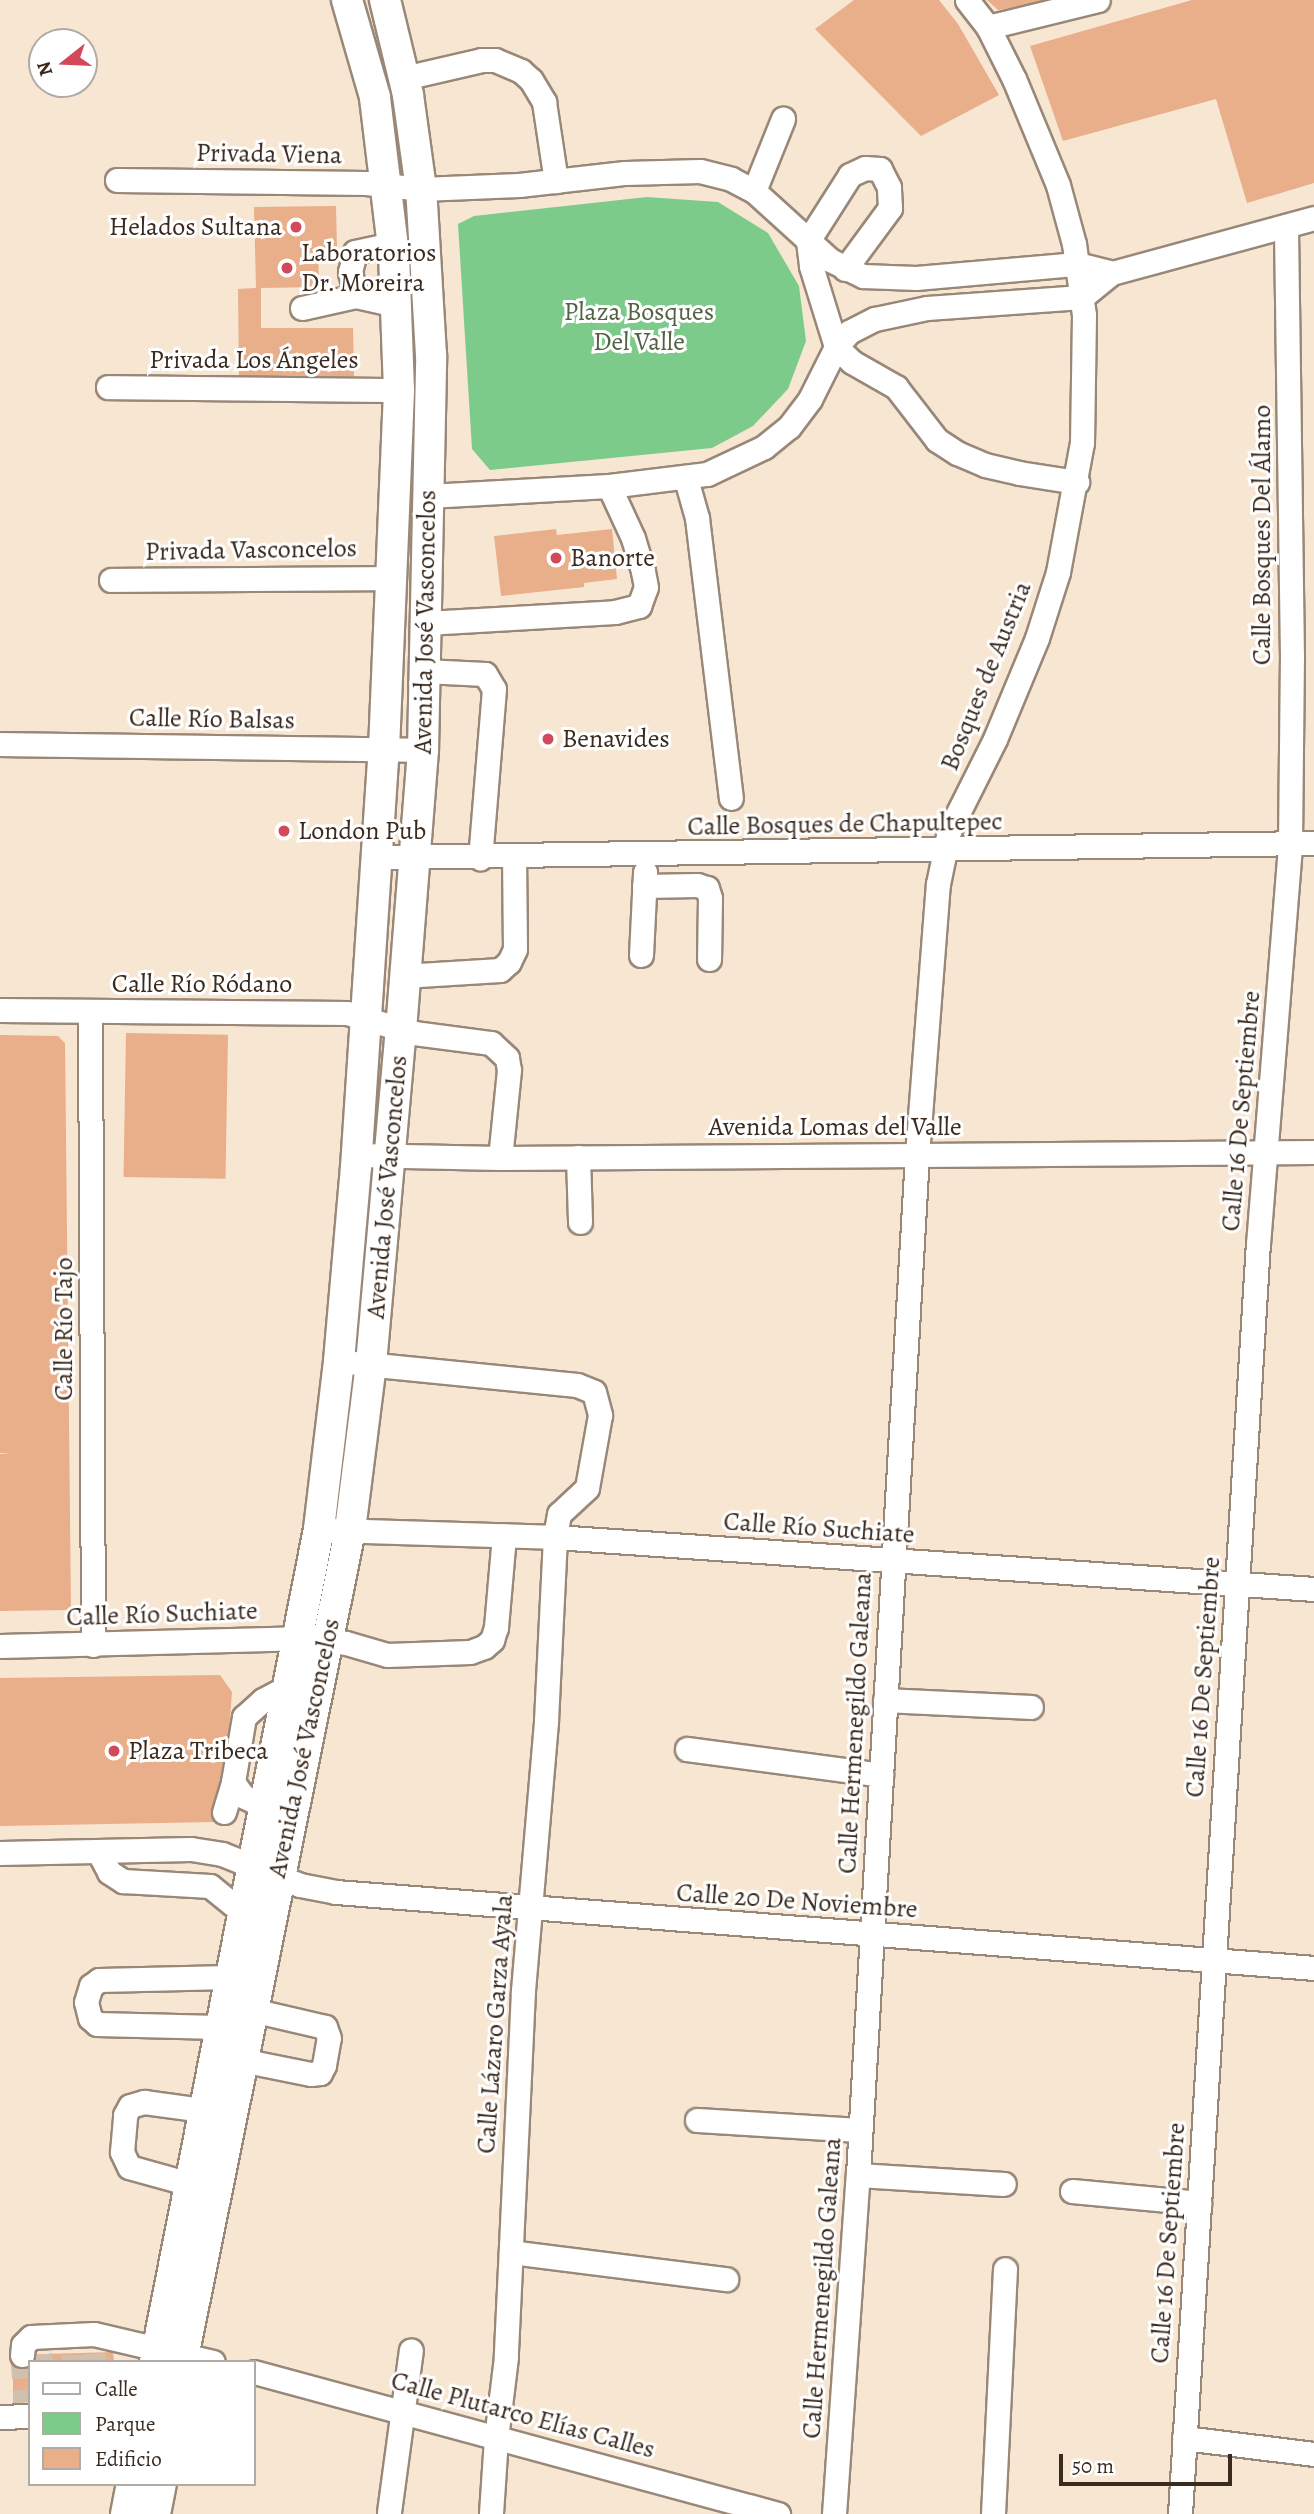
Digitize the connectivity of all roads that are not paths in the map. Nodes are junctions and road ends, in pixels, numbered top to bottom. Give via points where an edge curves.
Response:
1 (347, 0) edge
2 (385, 0) edge
3 (967, 0) edge
4 (1098, 0) edge
5 (988, 27) junction
6 (404, 78) junction
7 (783, 120) dead end
8 (117, 180) dead end
9 (556, 181) junction
10 (384, 185) junction
11 (421, 189) junction
12 (754, 191) junction
13 (1314, 218) edge
14 (1286, 226) junction
15 (808, 241) junction
16 (392, 244) junction
17 (1077, 264) junction
18 (845, 270) junction
19 (1112, 273) junction
20 (356, 296) junction
21 (1082, 297) junction
22 (396, 305) junction
23 (302, 308) dead end
24 (836, 346) junction
25 (108, 387) dead end
26 (399, 390) junction
27 (686, 479) junction
28 (1077, 482) junction
29 (609, 486) junction
30 (428, 496) junction
31 (392, 578) junction
32 (111, 580) dead end
33 (426, 623) junction
34 (424, 671) junction
35 (0, 744) edge
36 (384, 749) junction
37 (423, 750) junction
38 (731, 798) dead end
39 (1314, 843) edge
40 (1290, 844) junction
41 (944, 851) junction
42 (646, 855) junction
43 (514, 857) junction
44 (377, 858) junction
45 (413, 858) junction
46 (480, 858) junction
47 (644, 886) junction
48 (642, 955) dead end
49 (709, 960) dead end
50 (403, 976) junction
51 (0, 1010) edge
52 (90, 1012) junction
53 (367, 1019) junction
54 (401, 1030) junction
55 (1314, 1152) edge
56 (1267, 1153) junction
57 (356, 1155) junction
58 (917, 1155) junction
59 (388, 1157) junction
60 (578, 1157) junction
61 (500, 1158) junction
62 (580, 1222) dead end
63 (339, 1361) junction
64 (371, 1364) junction
65 (319, 1529) junction
66 (350, 1530) junction
67 (504, 1535) junction
68 (555, 1537) junction
69 (892, 1562) junction
70 (1237, 1585) junction
71 (1314, 1589) edge
72 (312, 1639) junction
73 (93, 1645) junction
74 (0, 1647) edge
75 (289, 1686) junction
76 (885, 1700) junction
77 (1031, 1707) dead end
78 (687, 1749) dead end
79 (881, 1774) junction
80 (233, 1782) junction
81 (264, 1806) junction
82 (224, 1812) dead end
83 (99, 1851) junction
84 (0, 1853) edge
85 (264, 1870) junction
86 (530, 1908) junction
87 (242, 1912) junction
88 (872, 1934) junction
89 (1214, 1961) junction
90 (1314, 1968) edge
91 (229, 1977) junction
92 (252, 2010) junction
93 (219, 2027) junction
94 (241, 2060) junction
95 (203, 2110) junction
96 (697, 2120) dead end
97 (860, 2130) junction
98 (858, 2175) junction
99 (190, 2184) junction
100 (1004, 2184) dead end
101 (1072, 2191) dead end
102 (1199, 2203) junction
103 (511, 2252) junction
104 (1005, 2269) dead end
105 (726, 2278) dead end
106 (35, 2348) dead end
107 (411, 2350) dead end
108 (170, 2356) edge
109 (199, 2360) edge
110 (256, 2373) edge
111 (402, 2411) junction
112 (27, 2412) edge
113 (0, 2417) edge
114 (496, 2438) junction
115 (1184, 2438) junction
116 (1314, 2454) edge
117 (132, 2486) edge
118 (161, 2486) edge
119 (389, 2512) dead end
120 (126, 2514) edge
121 (155, 2514) edge
122 (491, 2514) edge
123 (778, 2514) edge
124 (834, 2514) edge
125 (993, 2514) edge
126 (1180, 2514) edge

1 - 10 main road, Avenida José Vasconcelos via 375,97
2 - 6 main road, Avenida José Vasconcelos
3 - 5 street, Bosques de Austria
4 - 5 street
5 - 17 street, Bosques de Austria via 1058,185
6 - 9 street via 482,60 495,60 521,71 544,102
6 - 11 main road, Avenida José Vasconcelos
7 - 12 street
8 - 10 street, Privada Viena
9 - 11 street, Privada Viena
9 - 12 street, Privada Viena via 700,171
10 - 11 street, Privada Viena
10 - 16 main road, Avenida José Vasconcelos
11 - 30 main road, Avenida José Vasconcelos via 431,355
12 - 15 street, Privada Viena
13 - 14 street
14 - 19 street
14 - 40 street, Calle Bosques Del Álamo
15 - 18 street, Privada Viena
15 - 18 street via 850,174 880,169 889,187 890,208
15 - 24 street via 811,266
16 - 20 street via 355,252 350,272
16 - 22 main road, Avenida José Vasconcelos
17 - 18 street via 885,279
17 - 19 street
17 - 21 street, Bosques de Austria
19 - 21 street
20 - 22 street
20 - 23 street
21 - 24 street via 902,312 849,332
21 - 28 street, Bosques de Austria via 1084,394
22 - 26 main road, Avenida José Vasconcelos
24 - 27 street via 810,399 789,427 729,466
24 - 28 street via 852,362 896,387 937,440 957,453 996,468
25 - 26 street, Privada Los Ángeles
26 - 30 main road
26 - 31 main road, Avenida José Vasconcelos
27 - 29 street
27 - 38 street via 697,518
28 - 41 street, Bosques de Austria via 1058,572 1037,638
29 - 30 street
29 - 33 street via 643,570 646,587 639,606 615,612
30 - 33 main road, Avenida José Vasconcelos
31 - 32 street, Privada Vasconcelos
31 - 36 main road, Avenida José Vasconcelos
33 - 34 main road, Avenida José Vasconcelos
34 - 37 main road, Avenida José Vasconcelos
34 - 46 street via 485,674 494,689
35 - 36 street, Calle Río Balsas
36 - 37 street, Calle Río Balsas
36 - 44 main road, Avenida José Vasconcelos
37 - 45 main road, Avenida José Vasconcelos
39 - 40 street, Calle Bosques de Chapultepec
40 - 41 street, Calle Bosques de Chapultepec
40 - 56 street, Calle 16 De Septiembre
41 - 42 street, Calle Bosques de Chapultepec
41 - 58 street, Calle Hermenegildo Galeana via 934,922
42 - 43 street, Calle Bosques de Chapultepec
42 - 47 street
43 - 46 street, Calle Bosques de Chapultepec
43 - 50 street via 515,949 509,962 500,970
44 - 45 street, Calle Bosques de Chapultepec
44 - 53 main road, Avenida José Vasconcelos
45 - 46 street, Calle Bosques de Chapultepec
45 - 50 main road, Avenida José Vasconcelos
47 - 48 street
47 - 49 street via 707,888
50 - 54 main road, Avenida José Vasconcelos
51 - 52 street, Calle Río Ródano
52 - 53 street, Calle Río Ródano via 347,1013
52 - 73 street, Calle Río Tajo
53 - 54 street, Calle Río Ródano
53 - 57 main road, Avenida José Vasconcelos
54 - 59 main road, Avenida José Vasconcelos
54 - 61 street, Calle Río Ródano via 491,1043 507,1058
55 - 56 street, Avenida Lomas del Valle
56 - 58 street, Avenida Lomas del Valle
56 - 70 street, Calle 16 De Septiembre
57 - 59 street, Avenida Lomas del Valle
57 - 63 main road, Avenida José Vasconcelos
58 - 60 street, Avenida Lomas del Valle
58 - 69 street, Calle Hermenegildo Galeana
59 - 61 street, Avenida Lomas del Valle
59 - 64 main road, Avenida José Vasconcelos
60 - 61 street, Avenida Lomas del Valle
60 - 62 street
63 - 64 street
63 - 65 main road, Avenida José Vasconcelos
64 - 66 main road, Avenida José Vasconcelos
64 - 68 street, Calle Lázaro Garza Ayala via 578,1385 594,1392 600,1415 587,1488 559,1514
65 - 66 street, Calle Río Suchiate
65 - 72 main road, Avenida José Vasconcelos
66 - 67 street, Calle Río Suchiate
66 - 72 main road, Avenida José Vasconcelos
67 - 68 street, Calle Río Suchiate
67 - 72 street, Calle Río Suchiate via 496,1627 484,1647 452,1654 387,1655
68 - 69 street, Calle Río Suchiate
68 - 86 street, Calle Lázaro Garza Ayala
69 - 70 street, Calle Río Suchiate
69 - 76 street, Calle Hermenegildo Galeana
70 - 71 street, Calle Río Suchiate
70 - 89 street, Calle 16 De Septiembre
72 - 73 street, Calle Río Suchiate
72 - 75 main road, Avenida José Vasconcelos
72 - 85 main road, Avenida José Vasconcelos
73 - 74 street, Calle Río Suchiate
75 - 80 street via 244,1717
75 - 81 main road, Avenida José Vasconcelos
76 - 77 street
76 - 79 street, Calle Hermenegildo Galeana
78 - 79 street
79 - 88 street, Calle Hermenegildo Galeana
80 - 81 street via 243,1796
80 - 82 street
81 - 85 main road, Avenida José Vasconcelos
83 - 84 street, Calle 20 De Noviembre
83 - 85 street, Calle 20 De Noviembre via 191,1849
83 - 87 street via 109,1872 123,1881 210,1886
85 - 86 street, Calle 20 De Noviembre via 336,1892
85 - 87 main road, Avenida José Vasconcelos
85 - 92 main road, Avenida José Vasconcelos
86 - 88 street, Calle 20 De Noviembre
86 - 103 street, Calle Lázaro Garza Ayala
87 - 91 main road, Avenida José Vasconcelos
88 - 89 street, Calle 20 De Noviembre
88 - 97 street, Calle Hermenegildo Galeana
89 - 90 street, Calle 20 De Noviembre
89 - 102 street, Calle 16 De Septiembre
91 - 93 main road, Avenida José Vasconcelos
91 - 93 street via 99,1980 91,1986 86,2001 90,2018 97,2024
92 - 94 main road, Avenida José Vasconcelos
92 - 94 street via 326,2026 329,2038 324,2065 320,2073 311,2074
93 - 95 main road, Avenida José Vasconcelos
94 - 108 main road, Avenida José Vasconcelos
95 - 99 main road, Avenida José Vasconcelos
95 - 99 street via 144,2102 130,2106 125,2115 122,2152 129,2167
96 - 97 street
97 - 98 street, Calle Hermenegildo Galeana
98 - 100 street
98 - 124 street, Calle Hermenegildo Galeana
99 - 108 main road, Avenida José Vasconcelos
101 - 102 street
102 - 115 street, Calle 16 De Septiembre
103 - 105 street
103 - 114 street, Calle Lázaro Garza Ayala
104 - 125 street
106 - 108 street via 83,2344
107 - 111 street
108 - 109 street
110 - 111 street, Calle Plutarco Elías Calles
111 - 114 street, Calle Plutarco Elías Calles
111 - 119 street
112 - 113 street
114 - 122 street, Calle Lázaro Garza Ayala
114 - 123 street, Calle Plutarco Elías Calles
115 - 116 street
115 - 126 street, Calle 16 De Septiembre
117 - 120 main road
118 - 121 main road

